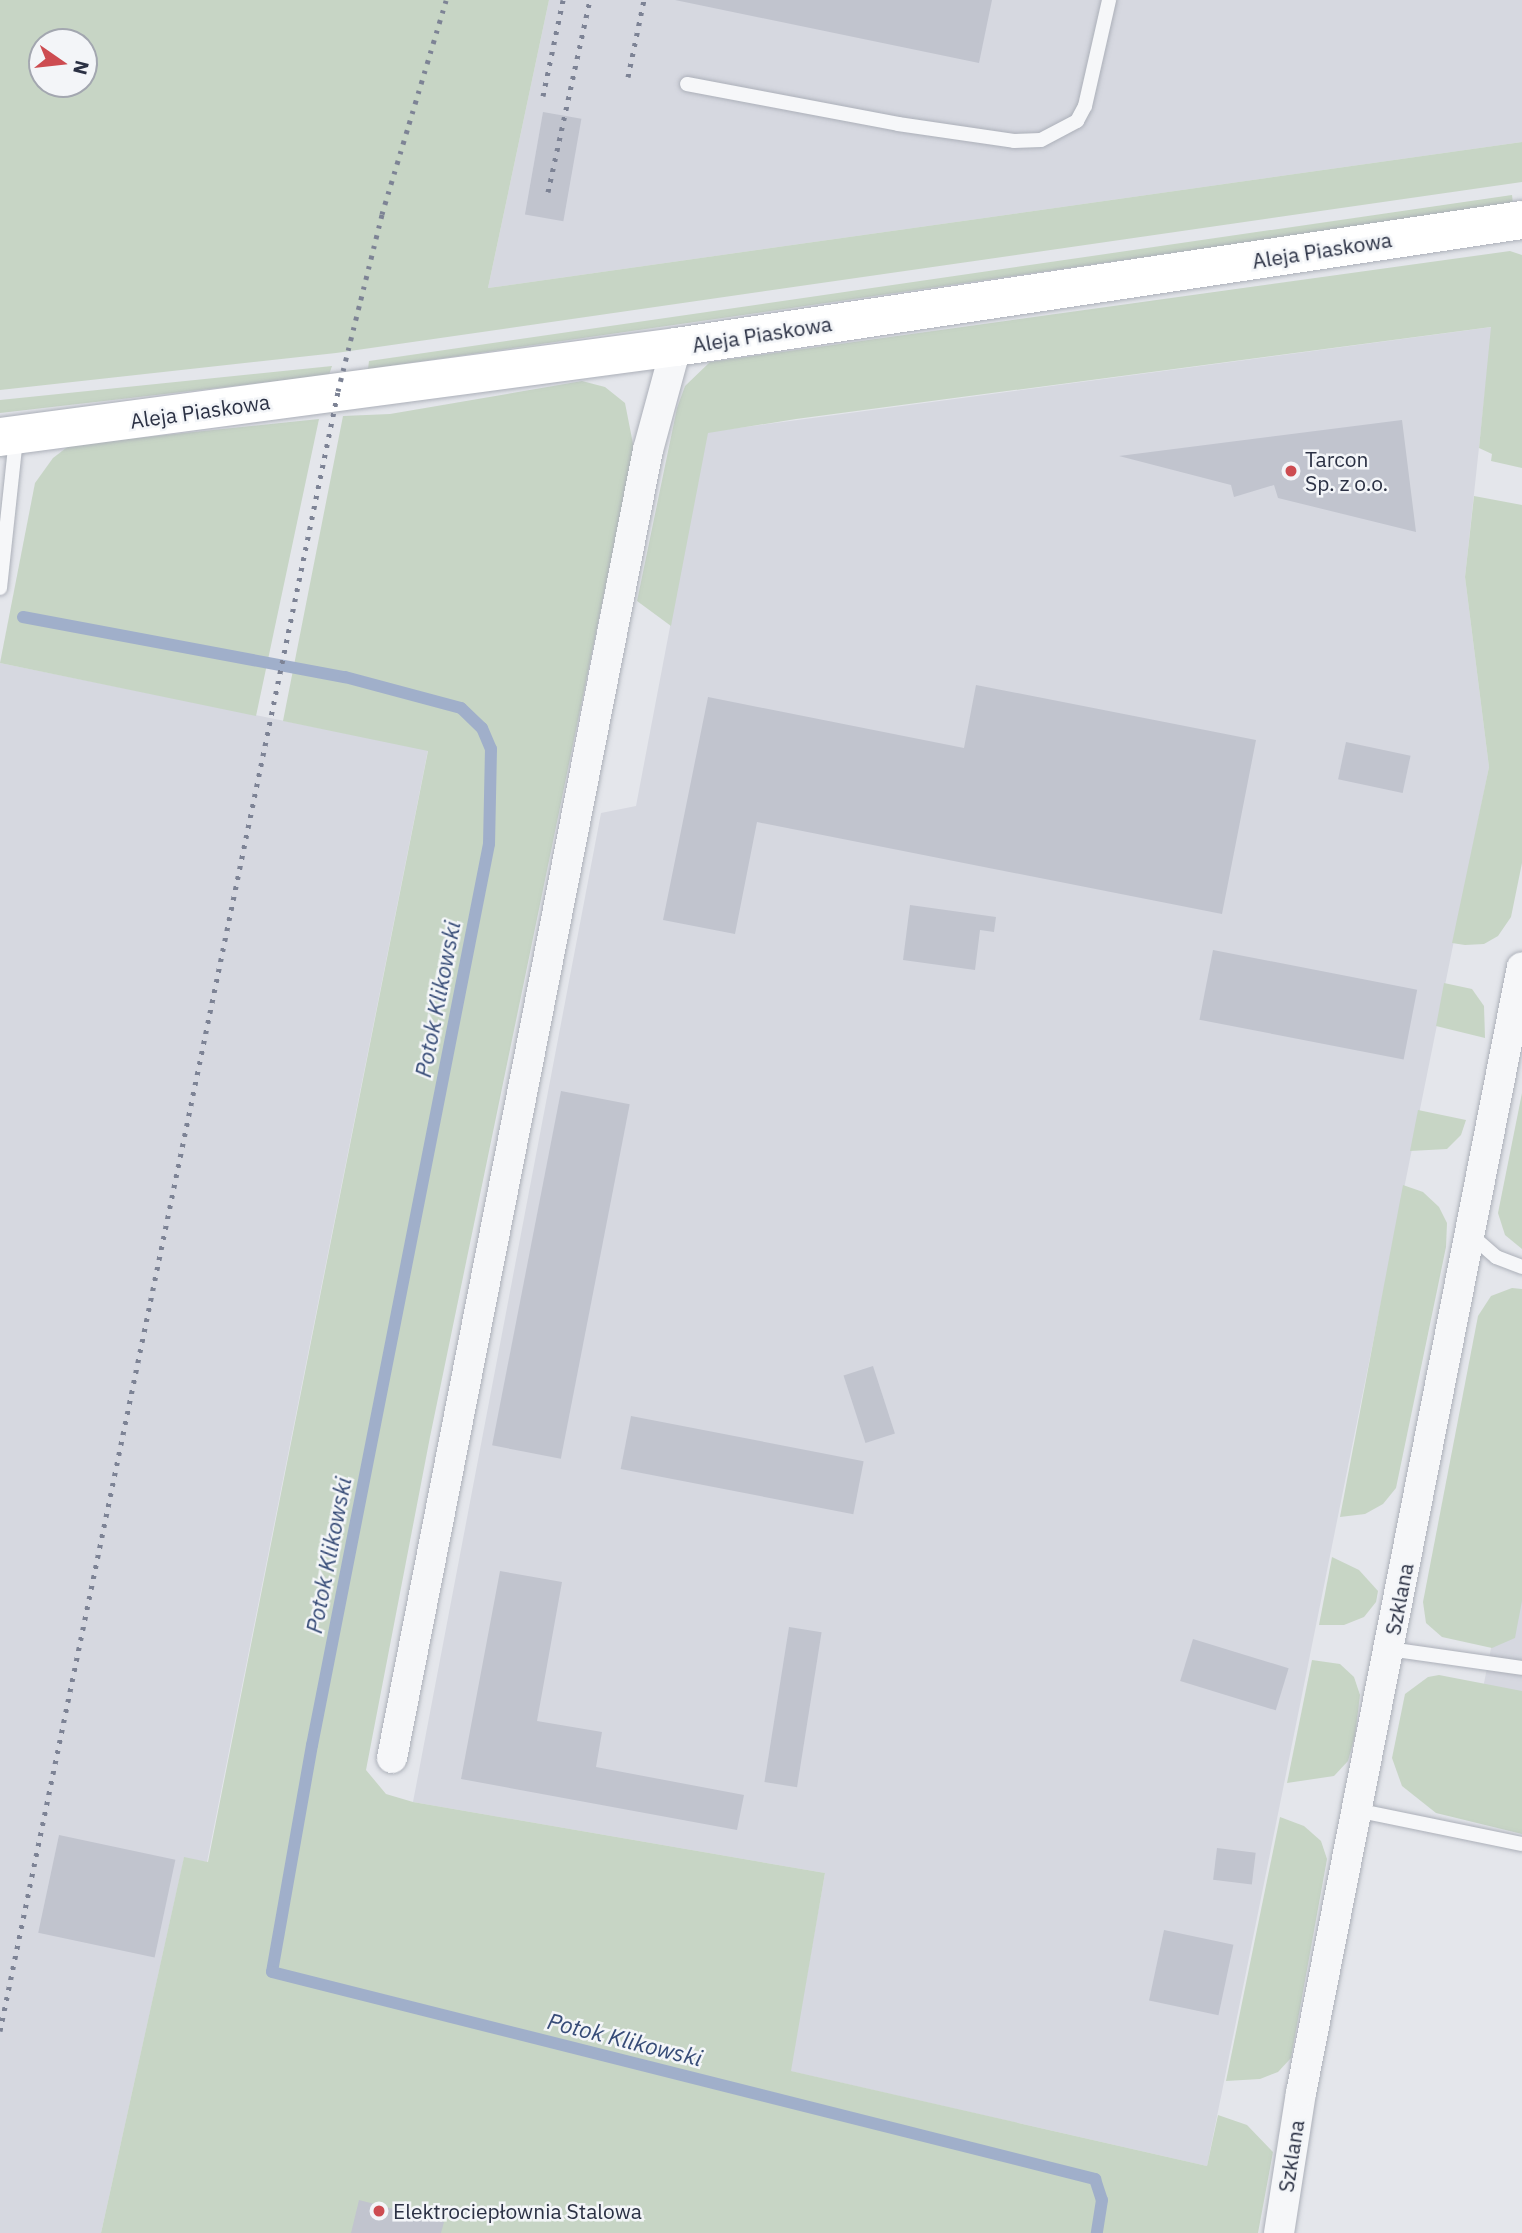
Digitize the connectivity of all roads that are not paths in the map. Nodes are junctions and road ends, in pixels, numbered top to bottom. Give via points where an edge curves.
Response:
1 (1109, 0) edge
2 (687, 84) dead end
3 (1522, 220) edge
4 (676, 347) junction
5 (8, 437) edge
6 (0, 588) edge
7 (1522, 967) edge
8 (1472, 1236) junction
9 (1522, 1267) edge
10 (1389, 1648) junction
11 (1522, 1668) edge
12 (392, 1758) dead end
13 (1356, 1810) junction
14 (1522, 1844) edge
15 (1279, 2233) edge

1 - 2 lane via 1085,106 1077,121 1041,140 1014,141 898,124
3 - 4 main road, Aleja Piaskowa
4 - 5 main road, Aleja Piaskowa
4 - 12 street via 649,450
5 - 6 lane
7 - 8 street, Szklana
8 - 9 lane via 1496,1257
8 - 10 street, Szklana
10 - 11 lane
10 - 13 street, Szklana
13 - 14 lane
13 - 15 street, Szklana

